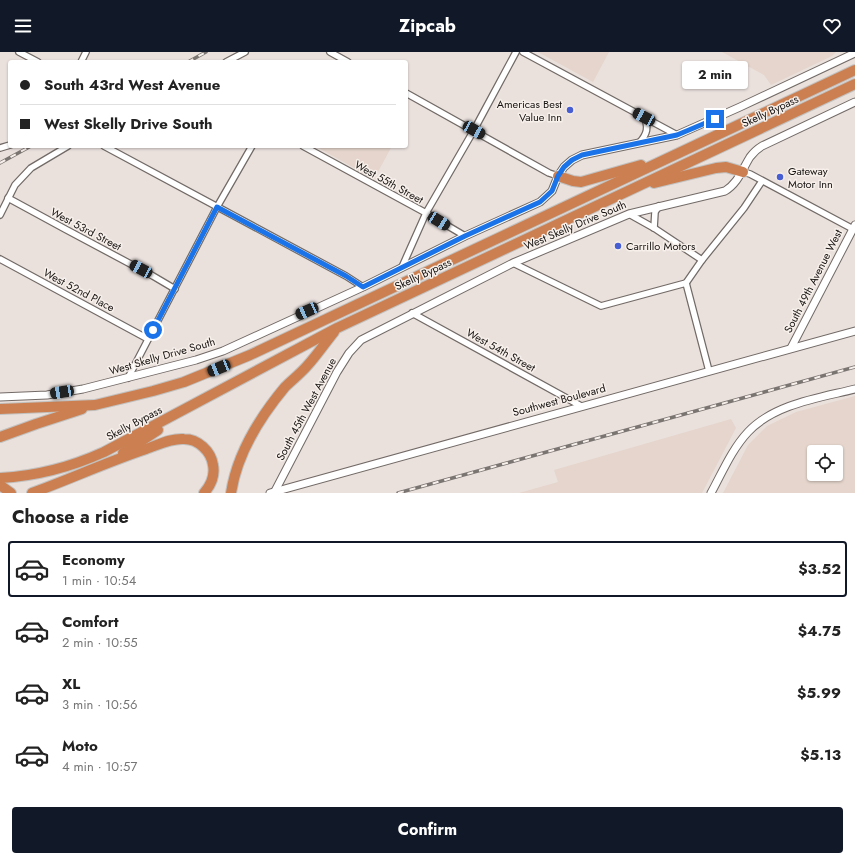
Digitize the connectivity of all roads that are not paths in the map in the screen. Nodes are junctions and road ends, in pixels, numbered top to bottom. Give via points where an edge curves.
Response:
1 (19, 52) edge
2 (245, 52) edge
3 (330, 52) edge
4 (516, 52) edge
5 (523, 52) edge
6 (855, 53) edge
7 (34, 60) edge
8 (230, 60) edge
9 (344, 60) edge
10 (855, 70) edge
11 (855, 84) edge
12 (408, 94) edge
13 (855, 102) edge
14 (644, 117) junction
15 (474, 130) junction
16 (677, 135) junction
17 (640, 142) junction
18 (65, 148) edge
19 (108, 148) edge
20 (251, 148) edge
21 (307, 148) edge
22 (670, 156) junction
23 (743, 172) junction
24 (558, 176) junction
25 (762, 180) junction
26 (635, 188) junction
27 (8, 198) junction
28 (659, 206) junction
29 (217, 207) junction
30 (426, 213) junction
31 (0, 214) edge
32 (629, 214) junction
33 (854, 227) edge
34 (654, 228) junction
35 (465, 236) junction
36 (0, 259) edge
37 (702, 260) junction
38 (514, 263) junction
39 (402, 267) junction
40 (686, 283) junction
41 (363, 287) junction
42 (175, 289) junction
43 (412, 313) junction
44 (337, 328) junction
45 (855, 330) edge
46 (148, 339) junction
47 (361, 340) joint
48 (791, 348) junction
49 (709, 371) junction
50 (128, 378) junction
51 (855, 389) edge
52 (213, 395) junction
53 (0, 397) edge
54 (95, 405) junction
55 (581, 406) junction
56 (0, 409) edge
57 (0, 438) edge
58 (110, 462) junction
59 (0, 478) edge
60 (0, 485) edge
61 (232, 490) edge
62 (272, 492) edge
63 (11, 493) edge
64 (32, 493) edge
65 (204, 493) edge
66 (711, 493) edge

1 - 7 street
2 - 8 street
3 - 9 street
4 - 15 street
5 - 14 street
6 - 16 street, West Skelly Drive South
10 - 22 highway, Skelly Bypass
11 - 26 highway, Skelly Bypass
12 - 15 street
13 - 23 street, West Skelly Drive South via 762,146 750,157
14 - 16 street
14 - 17 street via 647,130
15 - 24 street
15 - 30 street
16 - 17 street, West Skelly Drive South
17 - 24 street, West Skelly Drive South via 582,155 564,167
18 - 27 street via 31,168 20,178
19 - 29 street
20 - 29 street
21 - 30 street, West 55th Street
22 - 24 highway via 581,182
22 - 54 highway, Skelly Bypass via 250,354 184,382
23 - 25 street
23 - 26 highway via 726,167 716,168
23 - 28 street, West Skelly Drive South via 725,191
24 - 35 street, West Skelly Drive South via 552,191 540,202
25 - 33 street
25 - 37 street via 744,208
26 - 44 highway, Skelly Bypass
27 - 31 street
27 - 42 street, West 53rd Street
28 - 32 street, West Skelly Drive South
28 - 34 street via 655,212
29 - 41 street
29 - 42 street
30 - 35 street, West 55th Street
30 - 39 street
32 - 34 street
32 - 38 street, West Skelly Drive South
33 - 48 street, South 49th Avenue West
34 - 37 street
35 - 39 street, West Skelly Drive South
36 - 46 street, West 52nd Place
37 - 40 street
38 - 40 street via 601,306
38 - 43 street, West Skelly Drive South
39 - 41 street, West Skelly Drive South
40 - 49 street
41 - 50 street, West Skelly Drive South via 222,351
42 - 46 street
43 - 47 street, West Skelly Drive South
43 - 55 street, West 54th Street
44 - 52 highway, Skelly Bypass
44 - 61 highway via 267,410 241,459
45 - 48 street, Southwest Boulevard
46 - 50 street
47 - 62 street, South 45th West Avenue via 337,372
48 - 49 street, Southwest Boulevard
49 - 55 street, Southwest Boulevard
50 - 53 street, West Skelly Drive South via 55,394
51 - 66 street via 781,409 761,421 739,444
52 - 58 highway
52 - 59 highway, Skelly Bypass via 90,458 50,471
54 - 56 highway, Skelly Bypass
54 - 57 highway
55 - 62 street, Southwest Boulevard
58 - 64 highway
58 - 65 highway via 173,440 191,440 207,450 213,461 214,473
60 - 63 highway

